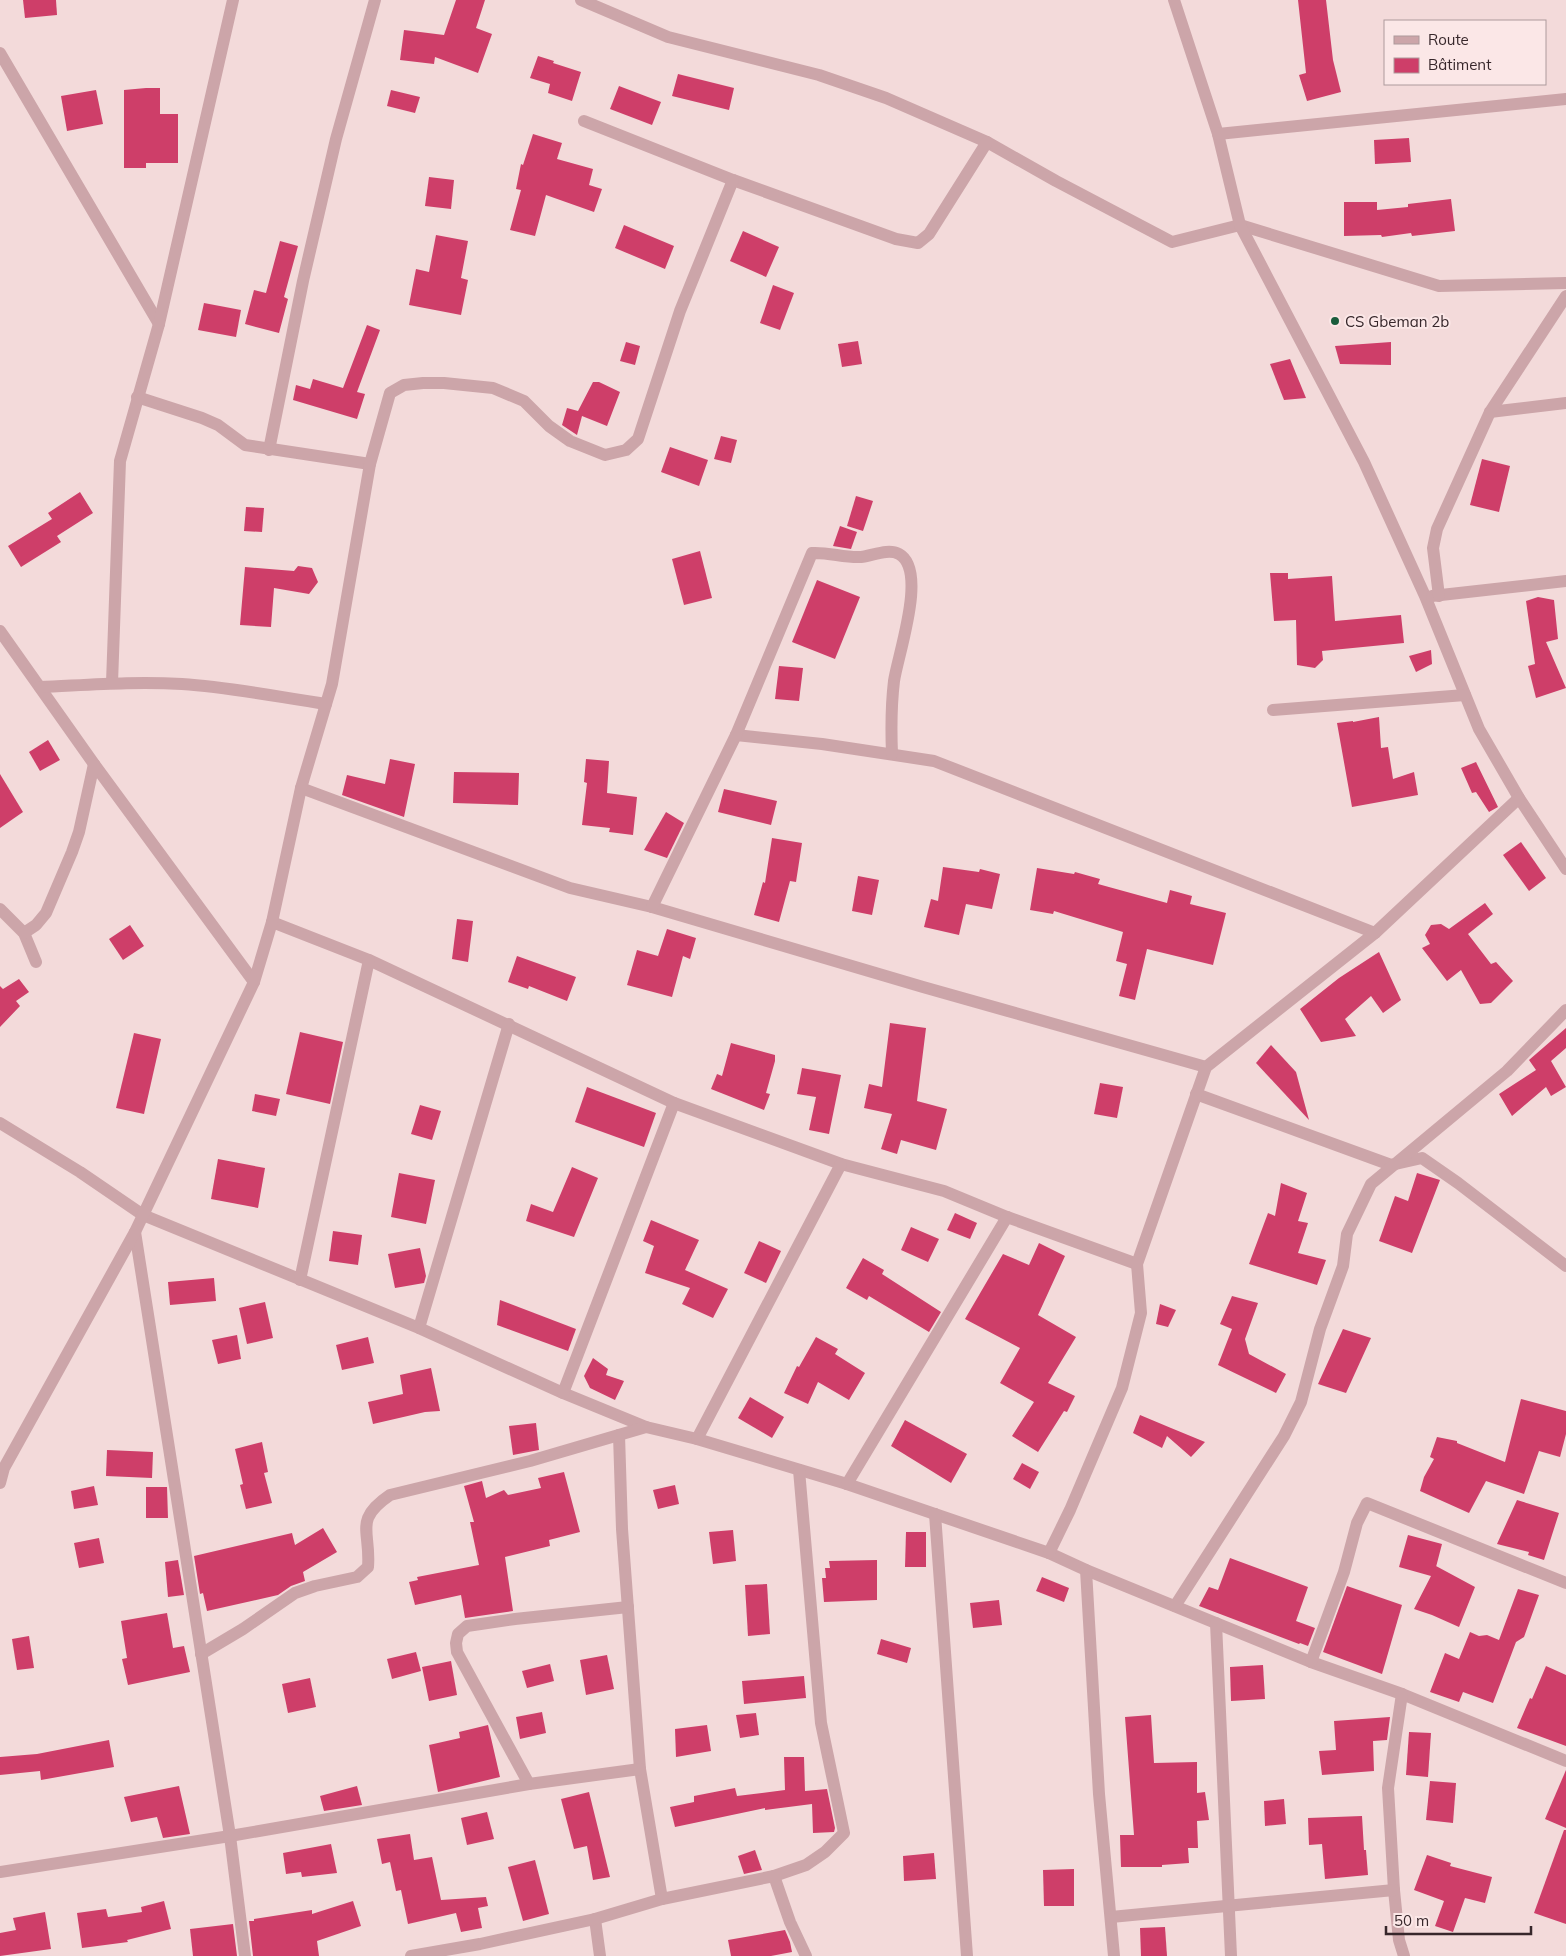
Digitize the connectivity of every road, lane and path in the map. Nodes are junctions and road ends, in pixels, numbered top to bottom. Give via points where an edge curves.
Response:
1 (233, 0) edge
2 (375, 0) edge
3 (581, 0) edge
4 (1174, 0) edge
5 (0, 53) edge
6 (1566, 100) edge
7 (584, 121) dead end
8 (1218, 134) junction
9 (987, 142) junction
10 (733, 180) junction
11 (1240, 225) junction
12 (1566, 283) edge
13 (1566, 296) edge
14 (159, 324) junction
15 (137, 397) junction
16 (1566, 403) edge
17 (1490, 412) junction
18 (269, 450) junction
19 (370, 464) junction
20 (1566, 581) edge
21 (1425, 596) junction
22 (1439, 596) junction
23 (0, 631) edge
24 (112, 683) junction
25 (40, 687) junction
26 (1464, 695) junction
27 (326, 704) junction
28 (1273, 710) dead end
29 (736, 735) junction
30 (892, 754) junction
31 (94, 764) junction
32 (301, 788) junction
33 (1519, 798) junction
34 (1566, 869) edge
35 (652, 907) junction
36 (0, 910) edge
37 (272, 922) junction
38 (24, 933) junction
39 (1375, 933) junction
40 (370, 960) junction
41 (36, 962) dead end
42 (254, 982) junction
43 (1566, 1010) edge
44 (509, 1024) junction
45 (1206, 1067) junction
46 (1196, 1094) junction
47 (674, 1103) junction
48 (0, 1122) edge
49 (841, 1164) junction
50 (1391, 1165) junction
51 (143, 1215) junction
52 (1007, 1217) junction
53 (135, 1232) junction
54 (1137, 1264) junction
55 (1566, 1266) edge
56 (300, 1280) junction
57 (419, 1328) junction
58 (563, 1392) junction
59 (646, 1427) junction
60 (619, 1435) junction
61 (697, 1439) junction
62 (2, 1467) edge
63 (799, 1470) junction
64 (0, 1483) edge
65 (847, 1484) junction
66 (935, 1514) junction
67 (1049, 1553) junction
68 (1086, 1570) junction
69 (1566, 1583) edge
70 (1175, 1606) junction
71 (628, 1607) junction
72 (1216, 1623) junction
73 (201, 1654) junction
74 (1311, 1662) junction
75 (1402, 1694) junction
76 (1566, 1761) edge
77 (640, 1769) junction
78 (529, 1784) junction
79 (230, 1836) junction
80 (0, 1872) edge
81 (774, 1876) junction
82 (1394, 1890) junction
83 (662, 1900) junction
84 (1229, 1906) junction
85 (1111, 1917) junction
86 (596, 1919) junction
87 (245, 1956) edge
88 (411, 1956) edge
89 (600, 1956) edge
90 (806, 1956) edge
91 (967, 1956) edge
92 (1114, 1956) edge
93 (1231, 1956) edge
94 (1404, 1956) edge

1 - 14 street
2 - 18 street via 303,280
3 - 9 street via 668,37 827,78 886,98
4 - 8 street
5 - 14 street
6 - 8 street
7 - 10 street
8 - 11 street
9 - 10 street via 929,234 918,243 896,239
9 - 11 street via 1172,242
10 - 19 street via 680,311 638,439 626,450 605,456 570,441 524,401 493,388 423,383 404,385 390,393
11 - 12 street via 1439,286
11 - 21 street via 1364,462
13 - 17 street
14 - 15 street
15 - 18 street via 202,418 218,425 245,445
15 - 24 street via 120,461
16 - 17 street
17 - 22 street via 1437,529 1433,548
18 - 19 street
19 - 27 street
20 - 22 street
21 - 22 street
21 - 26 street
23 - 25 street
24 - 25 street
24 - 27 street via 182,684
25 - 31 street
26 - 28 street
26 - 33 street via 1479,729
27 - 32 street
29 - 30 street
29 - 30 street via 812,553 861,557 890,552 908,562 912,578 909,614 891,708
29 - 35 street
30 - 39 street via 934,762
31 - 38 street via 72,852 46,913
31 - 42 street
32 - 35 street via 570,888
32 - 37 street
33 - 34 street
33 - 39 street
35 - 45 street
36 - 38 street
37 - 40 street
37 - 42 street
38 - 41 street
39 - 45 street
40 - 44 street
40 - 56 street
42 - 51 street
43 - 50 street via 1507,1070
44 - 47 street
44 - 57 street
45 - 46 street
46 - 50 street
46 - 54 street
47 - 49 street
47 - 58 street
48 - 51 street
49 - 52 street via 944,1191
49 - 61 street
50 - 55 street via 1422,1158
50 - 70 street via 1370,1184 1347,1234 1343,1266 1320,1329 1301,1402 1284,1436
51 - 53 street
51 - 56 street
52 - 54 street
52 - 65 street
53 - 62 street
53 - 73 street
54 - 67 street via 1141,1313 1122,1388
56 - 57 street
57 - 58 street
58 - 59 street
59 - 60 street
59 - 61 street
60 - 71 street
60 - 73 street via 530,1461 390,1495 375,1505 367,1517 368,1567 357,1577 296,1593
61 - 63 street
62 - 64 street
63 - 65 street
63 - 81 street via 822,1723 844,1833 806,1865
65 - 66 street
66 - 67 street
66 - 91 street
67 - 68 street
68 - 70 street
68 - 85 street
69 - 74 street via 1367,1503 1357,1523 1344,1572
70 - 72 street
71 - 77 street
71 - 78 street via 467,1626 458,1634 457,1652
72 - 74 street
72 - 84 street
73 - 79 street
74 - 75 street
75 - 76 street
75 - 82 street via 1388,1788
77 - 78 street
77 - 83 street
78 - 79 street
79 - 80 street
79 - 87 street
81 - 83 street
81 - 90 street
82 - 84 street
82 - 94 street via 1399,1940
83 - 86 street
84 - 85 street
84 - 93 street
85 - 92 street
86 - 88 street
86 - 89 street

